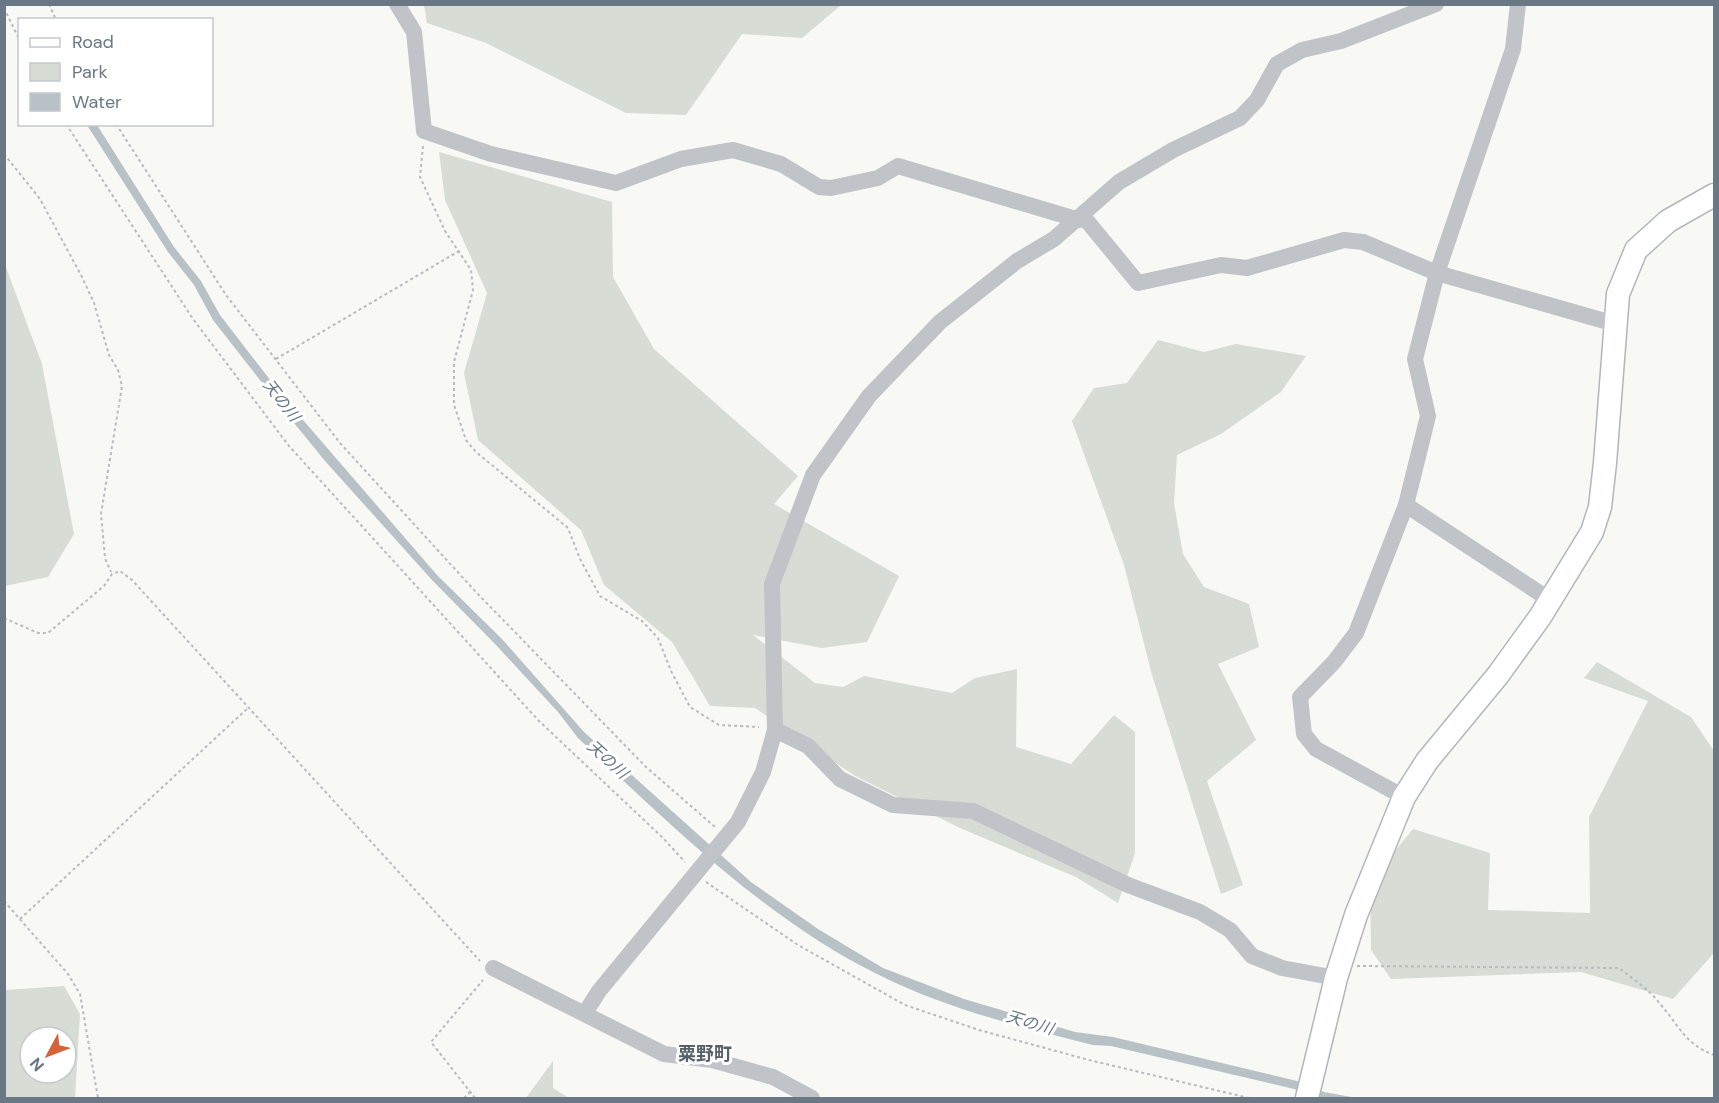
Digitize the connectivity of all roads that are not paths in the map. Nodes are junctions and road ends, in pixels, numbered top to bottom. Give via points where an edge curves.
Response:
1 (397, 4) edge
2 (1436, 4) edge
3 (1518, 4) edge
4 (1714, 195) edge
5 (1081, 218) junction
6 (1437, 273) junction
7 (1615, 324) junction
8 (1406, 505) junction
9 (1550, 600) junction
10 (775, 730) junction
11 (1404, 797) junction
12 (493, 968) road end
13 (1338, 972) junction
14 (585, 1013) junction
15 (1309, 1088) edge
16 (812, 1098) edge

1 - 5 street via 414,32 424,131 491,154 616,183 681,159 733,150 781,164 819,187 878,178 898,166
2 - 5 street via 1341,41 1302,50 1277,64 1257,100 1240,118 1173,150 1119,183
3 - 6 street via 1513,49
4 - 7 street via 1668,221 1636,250 1618,294
5 - 6 street via 1138,283 1221,265 1247,268 1344,240 1363,242
5 - 10 street via 1017,261 940,322 869,396 813,475 772,584
6 - 7 street
6 - 8 street via 1415,359 1428,416
7 - 9 street via 1600,507 1592,532
8 - 9 street
8 - 11 street via 1356,633 1300,697 1304,734 1316,749
9 - 11 street
10 - 13 street via 808,746 840,779 893,806 973,811 1128,885 1200,912 1230,930 1252,956 1282,968
10 - 14 street via 763,772 738,822
11 - 13 street via 1356,915
12 - 14 street
13 - 15 street
14 - 16 street via 613,1031 664,1054 712,1060 773,1077

